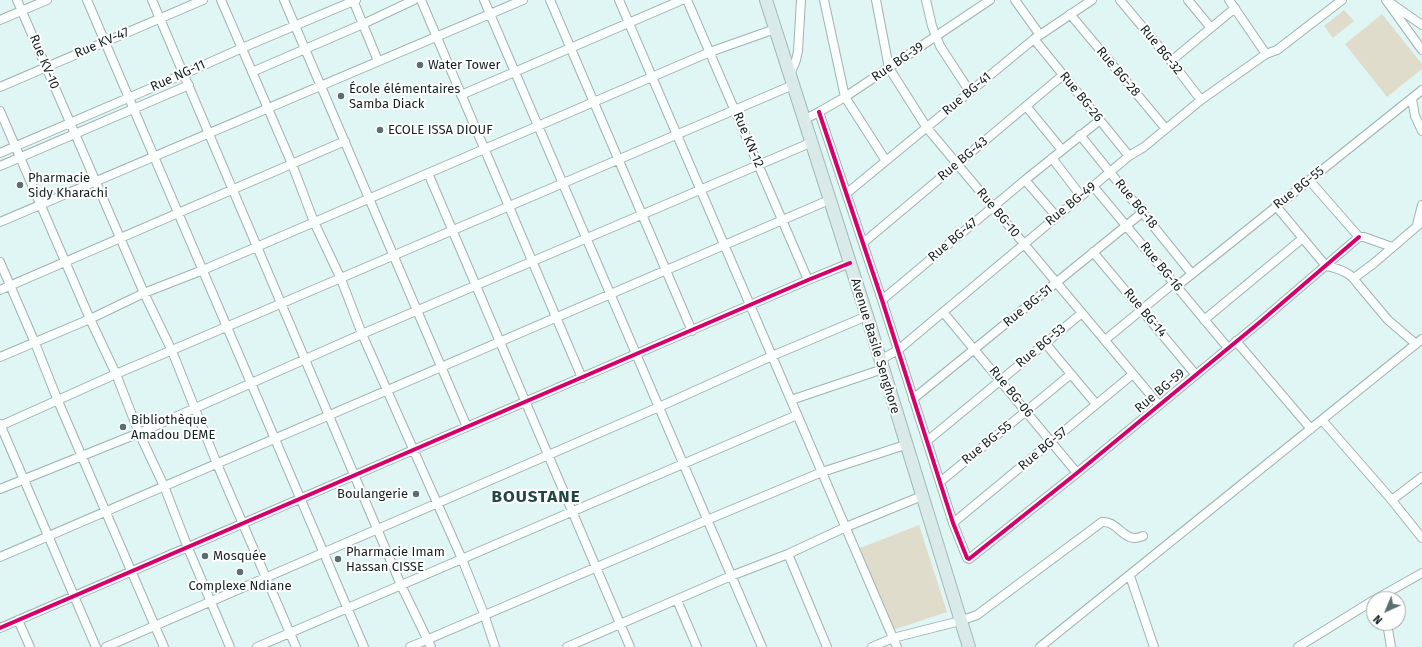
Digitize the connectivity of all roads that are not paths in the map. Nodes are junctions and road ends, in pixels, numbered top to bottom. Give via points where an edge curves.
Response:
1 (18, 0) edge
2 (47, 0) edge
3 (87, 0) edge
4 (152, 0) edge
5 (203, 0) edge
6 (221, 0) edge
7 (284, 0) edge
8 (354, 0) edge
9 (414, 0) edge
10 (421, 0) edge
11 (484, 0) edge
12 (523, 0) edge
13 (550, 0) edge
14 (619, 0) edge
15 (682, 0) edge
16 (687, 0) edge
17 (766, 0) edge
18 (801, 0) edge
19 (824, 0) edge
20 (876, 0) edge
21 (926, 0) edge
22 (990, 0) edge
23 (1015, 0) edge
24 (1092, 0) edge
25 (1120, 0) edge
26 (1188, 0) edge
27 (1229, 0) edge
28 (1342, 0) edge
29 (1386, 0) edge
30 (1235, 8) junction
31 (22, 11) junction
32 (490, 14) junction
33 (1070, 14) junction
34 (160, 18) junction
35 (0, 20) edge
36 (629, 23) junction
37 (363, 24) junction
38 (1422, 24) edge
39 (295, 26) junction
40 (1211, 28) junction
41 (775, 29) junction
42 (436, 37) junction
43 (936, 37) junction
44 (1037, 37) junction
45 (105, 42) junction
46 (242, 48) junction
47 (570, 48) junction
48 (305, 49) junction
49 (1422, 50) edge
50 (710, 52) junction
51 (1266, 54) junction
52 (1171, 61) junction
53 (378, 62) junction
54 (46, 67) junction
55 (889, 68) junction
56 (252, 72) junction
57 (515, 72) junction
58 (184, 74) junction
59 (1063, 75) junction
60 (652, 77) junction
61 (791, 80) junction
62 (189, 85) junction
63 (321, 86) junction
64 (0, 87) edge
65 (1422, 90) edge
66 (970, 92) junction
67 (461, 95) junction
68 (845, 97) junction
69 (129, 98) junction
70 (1412, 99) junction
71 (1202, 100) junction
72 (594, 102) junction
73 (1026, 106) junction
74 (268, 108) junction
75 (134, 109) junction
76 (734, 109) junction
77 (1398, 110) junction
78 (0, 111) edge
79 (820, 112) junction
80 (1415, 116) junction
81 (803, 120) junction
82 (1100, 120) junction
83 (70, 123) junction
84 (538, 126) junction
85 (926, 128) junction
86 (1166, 129) junction
87 (1422, 131) edge
88 (209, 133) junction
89 (677, 134) junction
90 (76, 135) junction
91 (1080, 135) junction
92 (345, 141) junction
93 (810, 143) junction
94 (16, 147) junction
95 (484, 149) junction
96 (1062, 150) junction
97 (0, 153) edge
98 (154, 156) junction
99 (1129, 156) junction
100 (20, 158) junction
101 (1052, 158) junction
102 (618, 160) junction
103 (886, 161) junction
104 (292, 164) junction
105 (957, 164) junction
106 (758, 165) junction
107 (0, 166) edge
108 (1110, 172) junction
109 (428, 174) junction
110 (1025, 180) junction
111 (96, 181) junction
112 (1310, 181) junction
113 (563, 183) junction
114 (1093, 186) junction
115 (233, 189) junction
116 (701, 190) junction
117 (847, 193) junction
118 (1081, 196) junction
119 (369, 199) junction
120 (829, 200) junction
121 (40, 205) junction
122 (1422, 205) edge
123 (509, 206) junction
124 (1276, 206) junction
125 (993, 207) junction
126 (1143, 212) junction
127 (178, 213) junction
128 (642, 215) junction
129 (1056, 216) junction
130 (782, 221) junction
131 (0, 222) edge
132 (314, 222) junction
133 (1420, 224) edge
134 (1126, 225) junction
135 (453, 231) junction
136 (1359, 237) junction
137 (120, 238) junction
138 (1303, 238) junction
139 (586, 239) junction
140 (862, 243) junction
141 (1024, 244) junction
142 (724, 246) junction
143 (258, 247) junction
144 (1392, 247) junction
145 (1093, 252) junction
146 (394, 256) junction
147 (0, 262) edge
148 (65, 262) junction
149 (532, 262) junction
150 (850, 263) junction
151 (1326, 266) junction
152 (203, 270) junction
153 (666, 271) junction
154 (1192, 274) junction
155 (1354, 278) junction
156 (341, 279) junction
157 (808, 280) junction
158 (1056, 282) junction
159 (10, 285) junction
160 (1176, 285) junction
161 (476, 286) junction
162 (0, 290) edge
163 (144, 293) junction
164 (610, 295) junction
165 (882, 300) junction
166 (282, 304) junction
167 (750, 306) junction
168 (1142, 310) junction
169 (418, 311) junction
170 (943, 312) junction
171 (1082, 313) junction
172 (867, 316) junction
173 (556, 318) junction
174 (90, 319) junction
175 (1204, 320) junction
176 (227, 328) junction
177 (692, 331) junction
178 (362, 334) junction
179 (1105, 340) junction
180 (1236, 341) junction
181 (1419, 341) edge
182 (500, 342) junction
183 (35, 343) junction
184 (1045, 343) junction
185 (1228, 348) junction
186 (975, 349) junction
187 (898, 350) junction
188 (172, 351) junction
189 (636, 355) junction
190 (772, 356) junction
191 (0, 357) edge
192 (305, 359) junction
193 (881, 364) junction
194 (442, 367) junction
195 (116, 374) junction
196 (1071, 374) junction
197 (1133, 374) junction
198 (1196, 374) junction
199 (582, 378) junction
200 (1001, 380) junction
201 (251, 382) junction
202 (387, 391) junction
203 (913, 399) junction
204 (791, 400) junction
205 (58, 401) junction
206 (526, 402) junction
207 (1096, 404) junction
208 (1159, 405) junction
209 (195, 407) junction
210 (659, 407) junction
211 (1026, 411) junction
212 (797, 415) junction
213 (329, 416) junction
214 (1322, 420) junction
215 (0, 425) edge
216 (467, 427) junction
217 (1311, 429) junction
218 (140, 433) junction
219 (275, 439) junction
220 (926, 441) junction
221 (1052, 442) junction
222 (906, 445) junction
223 (413, 451) junction
224 (548, 455) junction
225 (81, 456) junction
226 (217, 464) junction
227 (683, 464) junction
228 (822, 472) junction
229 (1077, 473) junction
230 (355, 476) junction
231 (1422, 477) edge
232 (24, 479) junction
233 (940, 482) junction
234 (164, 486) junction
235 (0, 490) edge
236 (922, 496) junction
237 (301, 499) junction
238 (1392, 500) junction
239 (438, 503) junction
240 (106, 511) junction
241 (572, 512) junction
242 (707, 520) junction
243 (953, 523) junction
244 (243, 524) junction
245 (846, 527) junction
246 (378, 529) junction
247 (48, 536) junction
248 (1142, 536) dead end
249 (1422, 538) edge
250 (188, 548) junction
251 (324, 552) junction
252 (788, 554) junction
253 (0, 557) edge
254 (462, 559) junction
255 (597, 568) junction
256 (131, 572) junction
257 (1422, 573) edge
258 (731, 576) junction
259 (1130, 576) junction
260 (266, 577) junction
261 (402, 585) junction
262 (1391, 591) edge
263 (74, 596) junction
264 (677, 600) junction
265 (211, 601) junction
266 (1366, 605) edge
267 (348, 608) junction
268 (484, 614) junction
269 (18, 620) junction
270 (960, 621) junction
271 (620, 624) junction
272 (155, 625) junction
273 (0, 628) edge
274 (1388, 631) edge
275 (290, 633) junction
276 (893, 638) junction
277 (429, 643) edge
278 (30, 647) edge
279 (96, 647) edge
280 (106, 647) edge
281 (164, 647) edge
282 (230, 647) edge
283 (257, 647) edge
284 (296, 647) edge
285 (364, 647) edge
286 (410, 647) edge
287 (495, 647) edge
288 (567, 647) edge
289 (630, 647) edge
290 (697, 647) edge
291 (762, 647) edge
292 (828, 647) edge
293 (872, 647) edge
294 (897, 647) edge
295 (969, 647) edge
296 (1040, 647) edge
297 (1154, 647) edge
298 (1298, 647) edge
299 (1391, 647) edge

1 - 31 street, Rue KV-10
2 - 31 street
3 - 45 street
4 - 34 street
5 - 34 street, Rue KV-47
6 - 46 street
7 - 39 street
8 - 37 street
8 - 39 street, Rue NG-11
9 - 37 street
10 - 42 street
11 - 32 street
12 - 32 street
13 - 47 street
14 - 36 street
15 - 36 street
16 - 50 street, Rue KN-12
17 - 41 highway, Avenue Basile Senghore
18 - 61 street via 798,51
19 - 68 street
20 - 55 street, Rue BG-10
21 - 43 street
22 - 43 street, Rue BG-39
23 - 44 street, Rue BG-26
24 - 33 street, Rue BG-41
25 - 52 street, Rue BG-32
26 - 40 street
27 - 30 street
28 - 51 street, Rue BG-49 via 1277,50
29 - 38 street
29 - 49 street
30 - 40 street
30 - 51 street
31 - 35 street
31 - 54 street, Rue KV-10
32 - 42 street
32 - 57 street
33 - 44 street, Rue BG-41
33 - 86 street, Rue BG-28
34 - 45 street, Rue KV-47
34 - 58 street
36 - 47 street
36 - 60 street
37 - 48 street
37 - 53 street
39 - 46 street, Rue NG-11
39 - 48 street
40 - 52 street
41 - 50 street
41 - 61 highway, Avenue Basile Senghore
42 - 53 street
42 - 67 street
43 - 55 street, Rue BG-39
43 - 66 street
44 - 59 street, Rue BG-26
44 - 66 street, Rue BG-41
45 - 54 street, Rue KV-47
45 - 69 street
46 - 56 street
46 - 58 street, Rue NG-11
47 - 57 street
47 - 72 street
48 - 56 street
48 - 63 street
50 - 60 street
50 - 76 street, Rue KN-12
51 - 71 street, Rue BG-49
52 - 71 street, Rue BG-32
53 - 63 street
54 - 64 street, Rue KV-47
54 - 83 street, Rue KV-10
55 - 68 street, Rue BG-39
55 - 85 street, Rue BG-10
56 - 74 street
57 - 67 street
57 - 84 street
58 - 62 street
58 - 69 street, Rue NG-11
59 - 73 street, Rue BG-43
59 - 82 street, Rue BG-26
60 - 72 street
60 - 89 street
61 - 76 street
61 - 81 highway, Avenue Basile Senghore
62 - 75 street
62 - 88 street
63 - 74 street
63 - 92 street
65 - 70 street, Rue BG-55
66 - 85 street, Rue BG-41
67 - 95 street
68 - 79 street, Rue BG-39
68 - 103 street
69 - 75 street
69 - 83 street, Rue NG-11
70 - 77 street, Rue BG-55
70 - 80 street
71 - 86 street, Rue BG-49
72 - 84 street
72 - 102 street
73 - 96 street
73 - 105 street, Rue BG-43
74 - 88 street
74 - 104 street
75 - 90 street
75 - 98 street
76 - 89 street
76 - 106 street, Rue KN-12
77 - 80 street
77 - 112 street, Rue BG-55
78 - 94 street
79 - 81 street, Rue BG-39
79 - 117 street
80 - 87 street
81 - 93 highway, Avenue Basile Senghore
82 - 91 street, Rue BG-47
82 - 99 street, Rue BG-26
83 - 90 street, Rue KV-10
83 - 94 street, Rue NG-11
84 - 95 street
84 - 113 street
85 - 103 street, Rue BG-41
85 - 105 street, Rue BG-10
86 - 99 street, Rue BG-49
88 - 98 street
88 - 115 street
89 - 102 street
89 - 116 street
90 - 100 street
90 - 111 street, Rue KV-10
91 - 96 street, Rue BG-47
91 - 108 street, Rue BG-18
92 - 104 street
92 - 119 street
93 - 106 street
93 - 120 highway, Avenue Basile Senghore
94 - 97 street, Rue NG-11
94 - 100 street
95 - 109 street
95 - 123 street
96 - 101 street, Rue BG-47
98 - 111 street
98 - 127 street
99 - 108 street, Rue BG-49
100 - 107 street
100 - 121 street
101 - 110 street, Rue BG-47
101 - 118 street
102 - 113 street
102 - 128 street
103 - 117 street, Rue BG-41
104 - 115 street
104 - 132 street
105 - 125 street, Rue BG-10
105 - 140 street, Rue BG-43
106 - 116 street
106 - 130 street, Rue KN-12
108 - 114 street, Rue BG-49
108 - 126 street, Rue BG-18
109 - 119 street
109 - 135 street
110 - 125 street, Rue BG-47
110 - 129 street
111 - 121 street
111 - 137 street, Rue KV-10
112 - 124 street, Rue BG-55
112 - 136 street
113 - 123 street
113 - 139 street
114 - 118 street, Rue BG-49
114 - 134 street, Rue BG-16
115 - 127 street
115 - 143 street
116 - 128 street
116 - 142 street
117 - 140 street
118 - 129 street, Rue BG-49
119 - 132 street
119 - 146 street
120 - 130 street
120 - 150 highway, Avenue Basile Senghore
121 - 131 street
121 - 148 street
122 - 133 street
123 - 135 street
123 - 149 street
124 - 138 street
124 - 154 street, Rue BG-55
125 - 141 street, Rue BG-10
125 - 165 street, Rue BG-47
126 - 134 street, Rue BG-51
126 - 154 street, Rue BG-18
127 - 137 street
127 - 152 street
128 - 139 street
128 - 153 street
129 - 141 street, Rue BG-49
130 - 142 street
130 - 157 street, Rue KN-12
132 - 143 street
132 - 156 street
133 - 144 street
134 - 145 street, Rue BG-51
134 - 160 street, Rue BG-16
135 - 146 street
135 - 161 street
136 - 144 street
136 - 151 street, Rue BG-59
137 - 148 street
137 - 163 street, Rue KV-10
138 - 151 street
138 - 175 street
139 - 149 street
139 - 164 street
140 - 165 street
141 - 158 street, Rue BG-10
141 - 170 street, Rue BG-49
142 - 153 street
142 - 167 street
143 - 152 street
143 - 166 street
144 - 155 street
145 - 158 street, Rue BG-51
145 - 168 street, Rue BG-14
146 - 156 street
146 - 169 street
147 - 159 street
148 - 159 street
148 - 174 street
149 - 161 street
149 - 173 street
150 - 157 street
150 - 172 highway, Avenue Basile Senghore
151 - 155 street via 1336,268
151 - 180 street, Rue BG-59
152 - 163 street
152 - 176 street
153 - 164 street
153 - 177 street
154 - 160 street, Rue BG-55
155 - 181 street via 1388,320
156 - 166 street
156 - 178 street
157 - 167 street
158 - 171 street, Rue BG-10
158 - 186 street, Rue BG-51
159 - 162 street
159 - 183 street
160 - 168 street, Rue BG-55
160 - 175 street, Rue BG-16
161 - 169 street
161 - 182 street
163 - 174 street
163 - 188 street, Rue KV-10
164 - 173 street
164 - 189 street
165 - 187 street
166 - 176 street
166 - 192 street
167 - 177 street
167 - 190 street
168 - 179 street, Rue BG-55
168 - 198 street, Rue BG-14
169 - 178 street
169 - 194 street
170 - 186 street, Rue BG-06
170 - 187 street, Rue BG-49
171 - 179 street, Rue BG-10
171 - 184 street, Rue BG-53
172 - 190 street
172 - 193 highway, Avenue Basile Senghore
173 - 182 street
173 - 199 street
174 - 183 street
174 - 195 street
175 - 185 street, Rue BG-16
176 - 188 street
176 - 201 street
177 - 189 street
178 - 192 street
178 - 202 street
179 - 197 street, Rue BG-10
180 - 185 street, Rue BG-59
180 - 217 street
181 - 214 street
182 - 194 street
182 - 206 street
183 - 191 street
183 - 205 street
184 - 196 street
184 - 200 street, Rue BG-53
185 - 198 street, Rue BG-59
186 - 200 street, Rue BG-06
186 - 203 street, Rue BG-51
187 - 193 street, Rue BG-49
187 - 203 street
188 - 195 street
188 - 209 street, Rue KV-10
189 - 199 street
189 - 210 street
190 - 204 street
190 - 210 street
192 - 201 street
192 - 213 street
193 - 204 street, Rue BG-49
193 - 222 highway, Avenue Basile Senghore
194 - 202 street
194 - 216 street
195 - 205 street
195 - 218 street
196 - 207 street
196 - 211 street, Rue BG-55
197 - 207 street, Rue BG-57
197 - 208 street, Rue BG-10
198 - 208 street, Rue BG-59
199 - 206 street
200 - 211 street, Rue BG-06
200 - 220 street, Rue BG-53
201 - 209 street
201 - 219 street
202 - 213 street
202 - 223 street
203 - 220 street
204 - 212 street
205 - 215 street
205 - 225 street
206 - 216 street
206 - 224 street
207 - 221 street, Rue BG-57
208 - 229 street, Rue BG-59
209 - 218 street
209 - 226 street, Rue KV-10
210 - 224 street
210 - 227 street
211 - 221 street, Rue BG-06
211 - 233 street, Rue BG-55
212 - 227 street
212 - 228 street
213 - 219 street
213 - 230 street
214 - 217 street
214 - 238 street
215 - 232 street
216 - 223 street
217 - 259 street
218 - 225 street
218 - 234 street
219 - 226 street
219 - 237 street
220 - 233 street
221 - 229 street, Rue BG-06
221 - 243 street, Rue BG-57
222 - 228 street
222 - 236 highway, Avenue Basile Senghore
223 - 230 street
223 - 239 street
224 - 239 street
224 - 241 street
225 - 232 street
225 - 240 street
226 - 234 street
226 - 244 street, Rue KV-10
227 - 241 street
227 - 242 street
228 - 242 street
228 - 245 street
229 - 243 street, Rue BG-59 via 969,560
230 - 237 street
230 - 246 street
231 - 238 street
232 - 235 street
232 - 247 street
233 - 243 street
234 - 240 street
234 - 250 street
236 - 245 street
236 - 270 highway, Avenue Basile Senghore
237 - 244 street
237 - 251 street
238 - 249 street
239 - 246 street
239 - 254 street
240 - 247 street
240 - 256 street
241 - 254 street
241 - 255 street
242 - 255 street
242 - 258 street
244 - 250 street
244 - 260 street, Rue KV-10
245 - 252 street
245 - 276 street
246 - 251 street
246 - 261 street
247 - 253 street
247 - 263 street
248 - 270 street via 1131,538 1108,523 1102,522 977,615
250 - 256 street
250 - 265 street
251 - 260 street
251 - 267 street
252 - 258 street
252 - 292 street
254 - 261 street
254 - 268 street
255 - 268 street
255 - 271 street
256 - 263 street
256 - 272 street
257 - 262 street
258 - 264 street
258 - 291 street
259 - 296 street
259 - 297 street
260 - 265 street
260 - 275 street, Rue KV-10
261 - 267 street
261 - 277 street
263 - 269 street
263 - 279 street
264 - 271 street
264 - 290 street
265 - 272 street
265 - 282 street
266 - 298 street
267 - 275 street
267 - 285 street
268 - 277 street
268 - 287 street
269 - 273 street
269 - 278 street
270 - 276 street
270 - 295 highway, Avenue Basile Senghore
271 - 288 street
271 - 289 street
272 - 280 street
272 - 281 street
274 - 299 street
275 - 283 street
275 - 284 street, Rue KV-10
276 - 293 street
276 - 294 street
277 - 286 street

